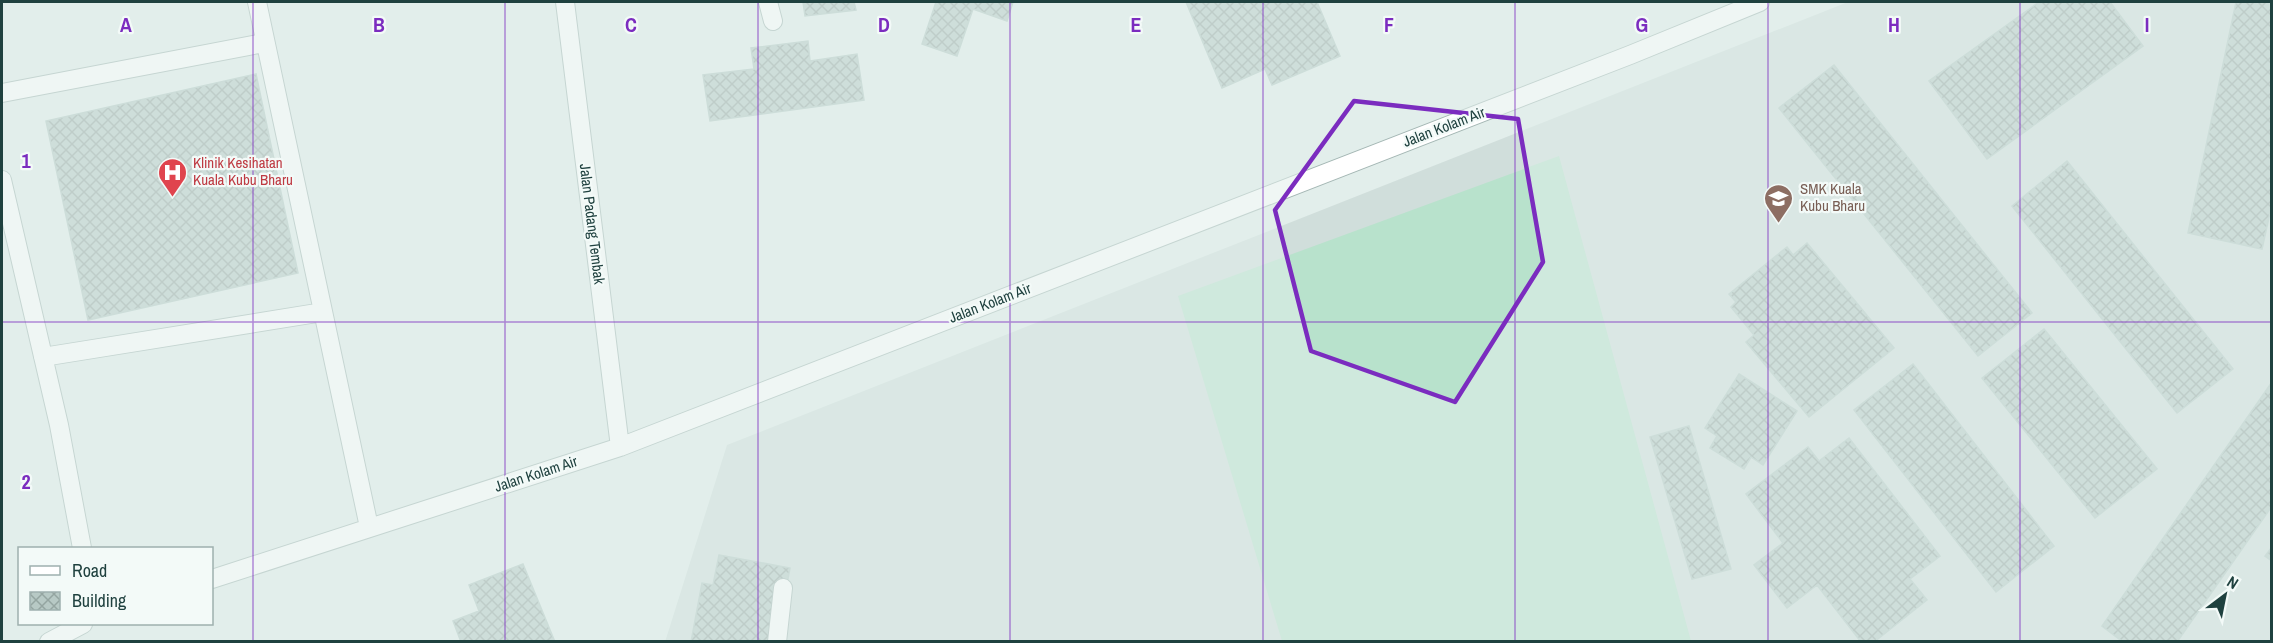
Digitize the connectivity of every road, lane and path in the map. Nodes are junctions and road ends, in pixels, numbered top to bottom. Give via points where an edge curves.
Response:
1 (257, 2) edge
2 (565, 2) edge
3 (768, 2) edge
4 (1760, 2) edge
5 (773, 21) dead end
6 (264, 43) junction
7 (2, 93) edge
8 (2, 180) edge
9 (324, 312) junction
10 (43, 357) junction
11 (620, 447) junction
12 (369, 528) junction
13 (82, 547) edge
14 (213, 579) edge
15 (783, 588) dead end
16 (81, 625) edge
17 (49, 642) edge
18 (777, 642) edge

1 - 6 street
2 - 11 street, Jalan Padang Tembak
3 - 5 street
4 - 11 street, Jalan Kolam Air
6 - 7 street
6 - 9 street
8 - 10 street
9 - 10 street
9 - 12 street
10 - 13 street
11 - 12 street, Jalan Kolam Air
12 - 14 street, Jalan Kolam Air
15 - 18 street
16 - 17 street

